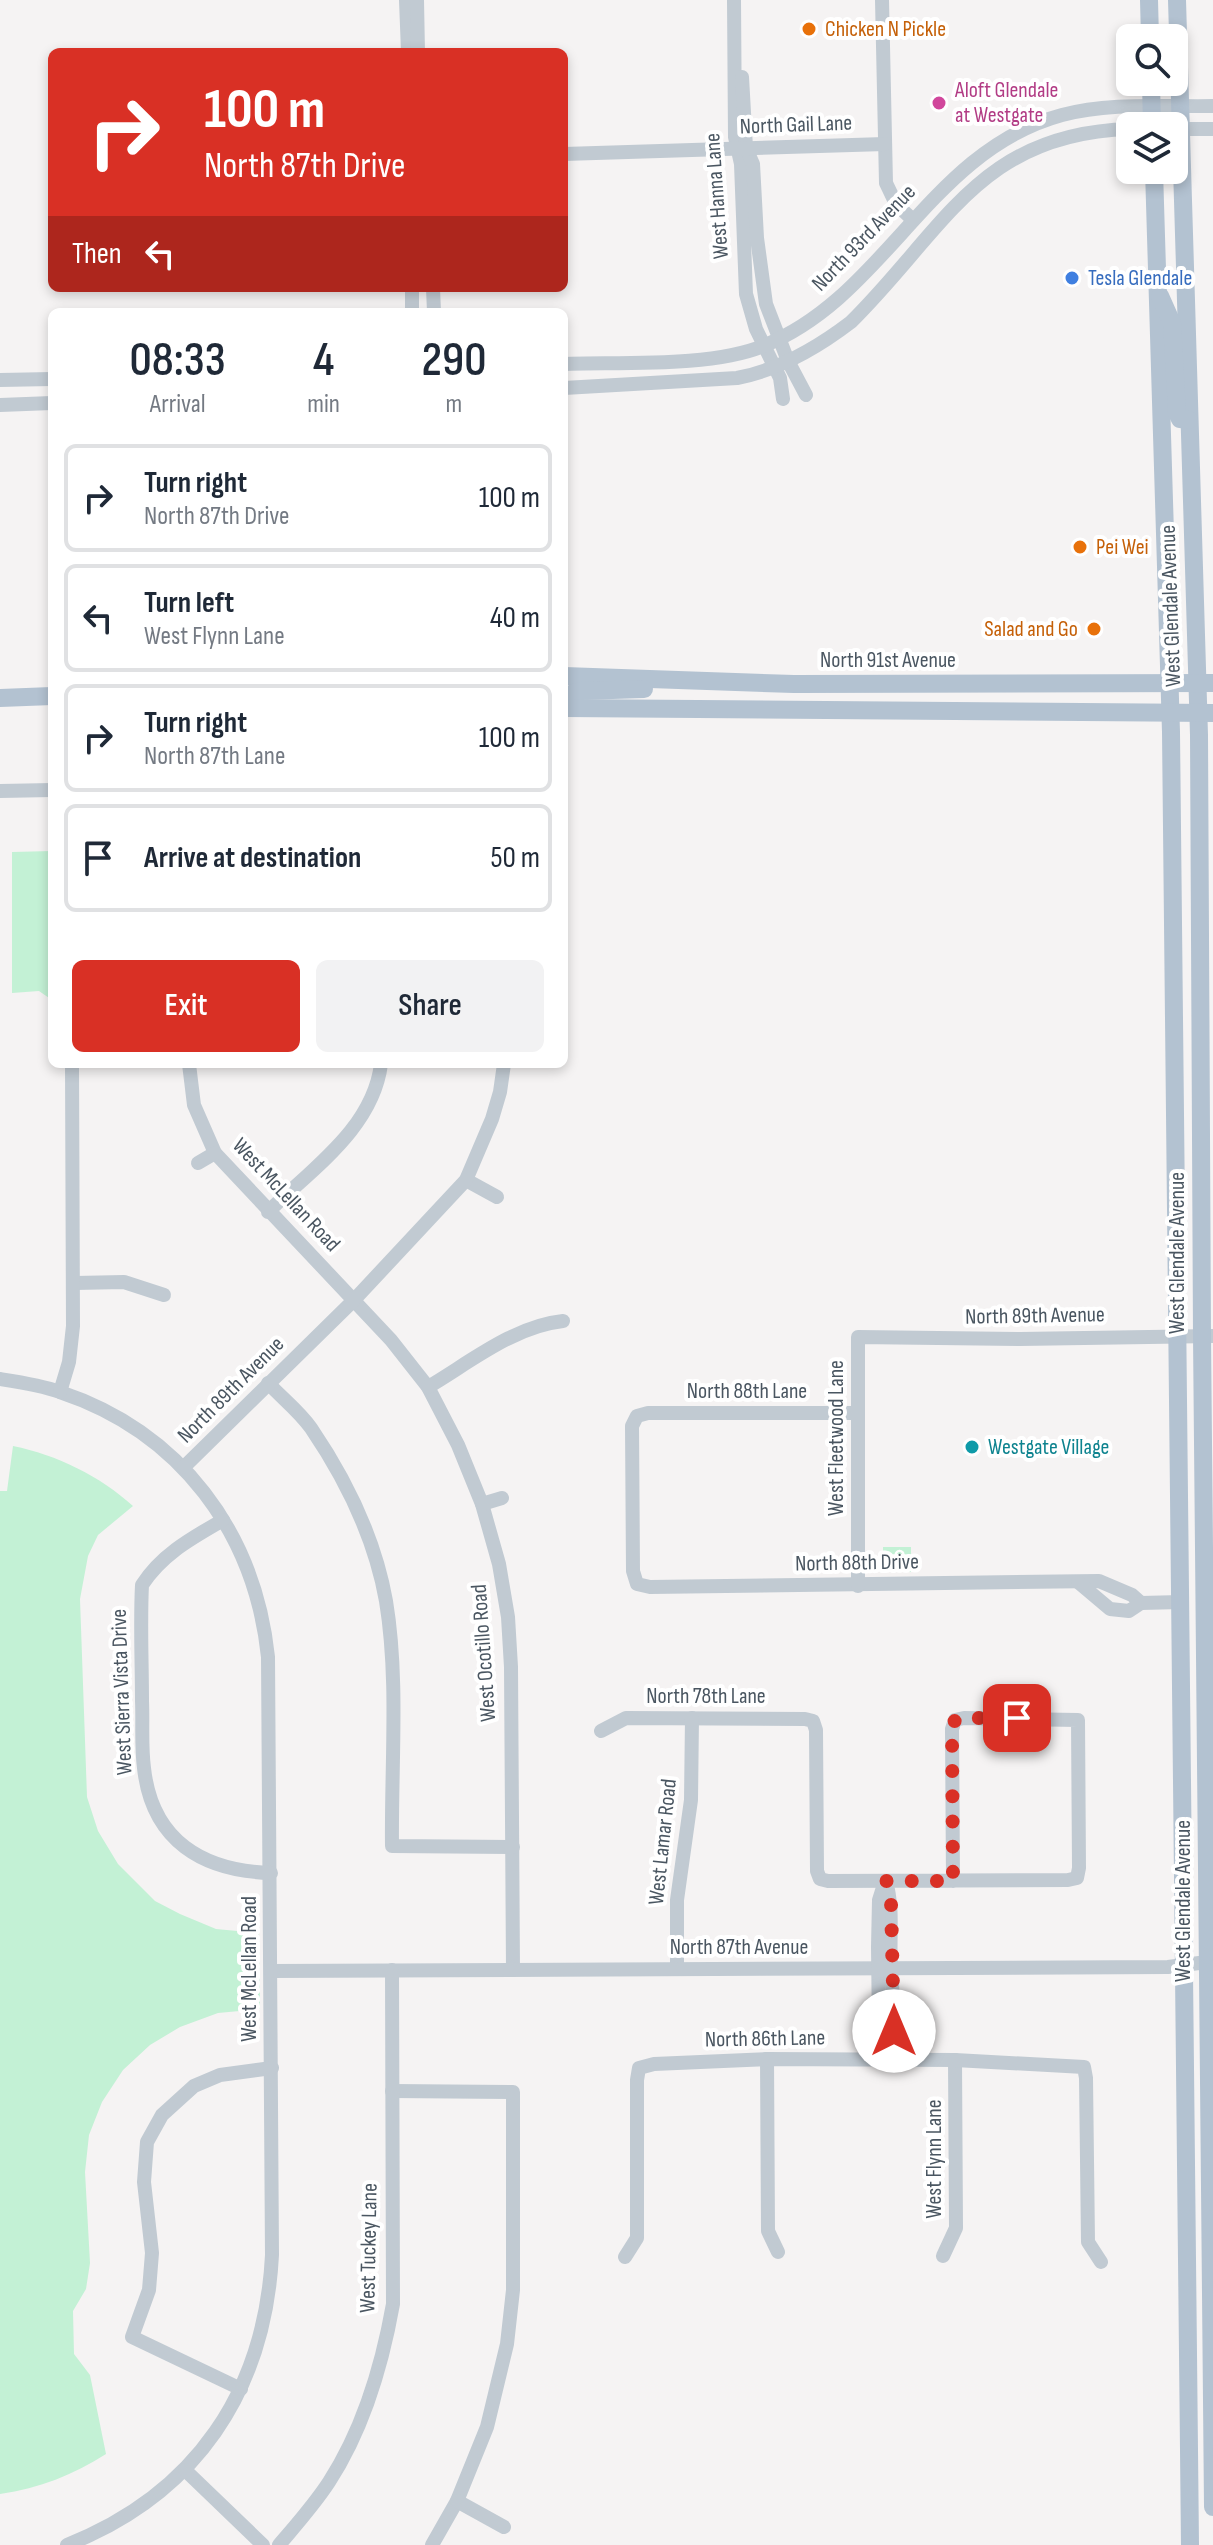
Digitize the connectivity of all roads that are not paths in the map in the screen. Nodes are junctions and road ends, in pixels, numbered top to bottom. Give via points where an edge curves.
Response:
1 (406, 0) edge
2 (417, 0) edge
3 (734, 0) edge
4 (882, 0) edge
5 (1149, 0) edge
6 (1177, 0) edge
7 (1150, 24) edge
8 (408, 48) edge
9 (418, 48) edge
10 (1213, 106) edge
11 (1180, 107) junction
12 (1118, 112) edge
13 (1164, 112) edge
14 (1179, 112) edge
15 (1188, 129) edge
16 (1213, 129) edge
17 (1116, 130) edge
18 (885, 144) junction
19 (741, 148) junction
20 (568, 154) edge
21 (1154, 184) edge
22 (1179, 184) edge
23 (913, 220) junction
24 (1157, 290) junction
25 (779, 339) junction
26 (764, 346) junction
27 (788, 361) junction
28 (568, 364) edge
29 (773, 368) junction
30 (48, 379) edge
31 (0, 380) edge
32 (568, 388) edge
33 (806, 395) dead end
34 (783, 399) dead end
35 (48, 403) edge
36 (0, 405) edge
37 (1189, 420) junction
38 (568, 676) edge
39 (678, 680) junction
40 (1168, 682) junction
41 (1205, 683) edge
42 (996, 684) junction
43 (48, 696) edge
44 (568, 697) edge
45 (0, 698) edge
46 (568, 708) edge
47 (888, 709) junction
48 (1170, 713) junction
49 (1206, 713) edge
50 (48, 790) edge
51 (0, 791) edge
52 (1173, 921) junction
53 (1175, 1015) junction
54 (1200, 1018) junction
55 (72, 1068) edge
56 (189, 1068) edge
57 (380, 1068) edge
58 (503, 1068) edge
59 (1200, 1118) junction
60 (215, 1153) junction
61 (198, 1163) dead end
62 (466, 1180) junction
63 (497, 1197) dead end
64 (268, 1212) junction
65 (75, 1283) junction
66 (164, 1295) dead end
67 (354, 1300) junction
68 (563, 1321) dead end
69 (1178, 1336) junction
70 (1207, 1336) edge
71 (858, 1337) joint
72 (0, 1379) edge
73 (268, 1383) junction
74 (428, 1387) junction
75 (60, 1392) junction
76 (858, 1413) junction
77 (184, 1467) junction
78 (502, 1498) dead end
79 (482, 1504) junction
80 (223, 1520) junction
81 (1078, 1582) junction
82 (637, 1584) joint
83 (858, 1586) junction
84 (1119, 1591) junction
85 (1181, 1602) junction
86 (1204, 1602) junction
87 (1141, 1603) junction
88 (1110, 1609) junction
89 (692, 1718) junction
90 (601, 1731) dead end
91 (513, 1847) junction
92 (271, 1873) junction
93 (886, 1881) junction
94 (953, 1881) junction
95 (1207, 1962) junction
96 (1183, 1964) junction
97 (677, 1969) junction
98 (885, 1969) junction
99 (392, 1970) junction
100 (513, 1970) junction
101 (271, 1971) junction
102 (879, 2019) junction
103 (894, 2019) junction
104 (767, 2059) junction
105 (886, 2060) junction
106 (955, 2060) junction
107 (272, 2068) junction
108 (392, 2091) junction
109 (778, 2252) dead end
110 (943, 2256) dead end
111 (625, 2257) dead end
112 (1101, 2262) dead end
113 (241, 2389) junction
114 (185, 2470) junction
115 (457, 2501) junction
116 (1213, 2507) edge
117 (504, 2527) dead end
118 (67, 2545) edge
119 (263, 2545) edge
120 (279, 2545) edge
121 (432, 2545) edge
122 (1190, 2545) edge

1 - 8 street
2 - 9 street
3 - 19 street, West Hanna Lane
4 - 18 street
5 - 7 main road
6 - 11 main road, West Glendale Avenue
10 - 11 street, North 93rd Avenue
11 - 13 street, North 93rd Avenue
11 - 14 main road, West Glendale Avenue
12 - 23 street, North 93rd Avenue via 1092,109 1027,127 973,160
15 - 16 street
17 - 27 street, North 93rd Avenue via 1060,137 1006,162 956,205 851,322
18 - 19 street, North Gail Lane
18 - 23 street via 888,190
19 - 20 street, North Gail Lane
19 - 25 street, West Hanna Lane via 753,164 763,286
19 - 26 street, West Hanna Lane via 746,294
21 - 24 main road, West Glendale Avenue
22 - 37 main road, West Glendale Avenue
23 - 25 street, North 93rd Avenue via 829,308
24 - 37 main road via 1172,323 1177,413
24 - 40 main road, West Glendale Avenue
25 - 26 street, North 93rd Avenue
25 - 27 street, West Hanna Lane
26 - 28 street, North 93rd Avenue via 720,357
26 - 29 street, West Hanna Lane
27 - 29 street, North 93rd Avenue
27 - 33 street, West Hanna Lane
29 - 32 street, North 93rd Avenue via 715,380
29 - 34 street, West Hanna Lane
30 - 31 street
35 - 36 street
37 - 41 main road, West Glendale Avenue
38 - 39 main road, North 91st Avenue
39 - 42 main road, North 91st Avenue
39 - 44 main road
40 - 41 main road, North 91st Avenue
40 - 42 main road, North 91st Avenue
40 - 48 main road, West Glendale Avenue
41 - 49 main road, West Glendale Avenue
42 - 47 main road via 963,695 898,698
43 - 45 main road
46 - 47 main road
47 - 48 main road
48 - 49 main road
48 - 52 main road, West Glendale Avenue
49 - 54 main road, West Glendale Avenue
50 - 51 street
52 - 53 main road, West Glendale Avenue
52 - 54 main road via 1185,961 1187,1001
53 - 59 main road via 1188,1022 1190,1111
53 - 69 main road, West Glendale Avenue
54 - 59 main road, West Glendale Avenue
55 - 65 street
56 - 60 street, West McLellan Road via 194,1105
57 - 64 street via 366,1109 350,1131
58 - 62 street via 492,1119
59 - 70 main road, West Glendale Avenue
60 - 61 street
60 - 64 street, West McLellan Road
62 - 63 street
62 - 67 street
64 - 67 street, West McLellan Road
65 - 66 street via 124,1282
65 - 75 street via 72,1342
67 - 73 street, North 89th Avenue
67 - 74 street, West Ocotillo Road
68 - 74 street via 526,1329
69 - 70 street, North 89th Avenue
69 - 71 street, North 89th Avenue
69 - 85 main road, West Glendale Avenue
70 - 86 main road, West Glendale Avenue
71 - 76 street, West Fleetwood Lane
72 - 75 street, North 89th Avenue
73 - 77 street, North 89th Avenue
73 - 91 street via 309,1425 350,1494 371,1546 385,1599 391,1654 392,1846
74 - 79 street, West Ocotillo Road
75 - 77 street, North 89th Avenue via 130,1424
76 - 82 street, North 88th Lane via 637,1416 632,1426
76 - 83 street, West Fleetwood Lane
77 - 80 street, West McLellan Road
78 - 79 street
79 - 91 street, West Ocotillo Road via 508,1617
80 - 92 street, West McLellan Road via 252,1579 265,1624
80 - 92 street, West Sierra Vista Drive via 180,1545 154,1566 142,1585 144,1767 154,1809 189,1852 227,1869
81 - 83 street, North 88th Drive
81 - 84 street, North 88th Drive via 1099,1581
81 - 88 street
82 - 83 street, North 88th Drive
84 - 87 street, North 88th Drive
84 - 88 street
85 - 86 main road
85 - 87 street
85 - 96 main road, West Glendale Avenue
86 - 95 main road, West Glendale Avenue
87 - 88 street via 1129,1611
89 - 90 street, North 78th Lane via 626,1718
89 - 93 street, North 78th Lane via 813,1721 820,1879
89 - 97 street, West Lamar Road via 691,1800 677,1900
91 - 100 street, West Ocotillo Road
92 - 101 street, West McLellan Road
93 - 94 street
93 - 98 street via 879,1900
94 - 94 street via 955,1720 1078,1720 1077,1878
95 - 96 street, North 87th Avenue
95 - 116 main road, West Glendale Avenue
96 - 98 street, North 87th Avenue
96 - 122 main road, West Glendale Avenue
97 - 98 street, North 87th Avenue
97 - 100 street, North 87th Avenue
98 - 102 street
98 - 103 street
99 - 100 street, North 87th Avenue
99 - 101 street, North 87th Avenue
99 - 108 street, West Tuckey Lane
101 - 107 street, West McLellan Road
102 - 103 street
102 - 105 street
103 - 105 street
104 - 105 street, North 86th Lane
104 - 109 street via 768,2231
104 - 111 street, North 86th Lane via 639,2068 637,2238
105 - 106 street, North 86th Lane
106 - 110 street, West Flynn Lane via 956,2228
106 - 112 street, North 86th Lane via 1084,2067 1088,2242
107 - 113 street, West McLellan Road via 271,2287 261,2336
107 - 113 street via 220,2075 194,2086 162,2115 147,2142 144,2182 152,2253 149,2290 132,2337
108 - 115 street via 513,2092 511,2317 487,2427
108 - 120 street, West Tuckey Lane via 393,2304 385,2350 347,2450
113 - 114 street, West McLellan Road via 206,2447
114 - 118 street, West McLellan Road via 127,2516
114 - 119 street
115 - 117 street
115 - 121 street

